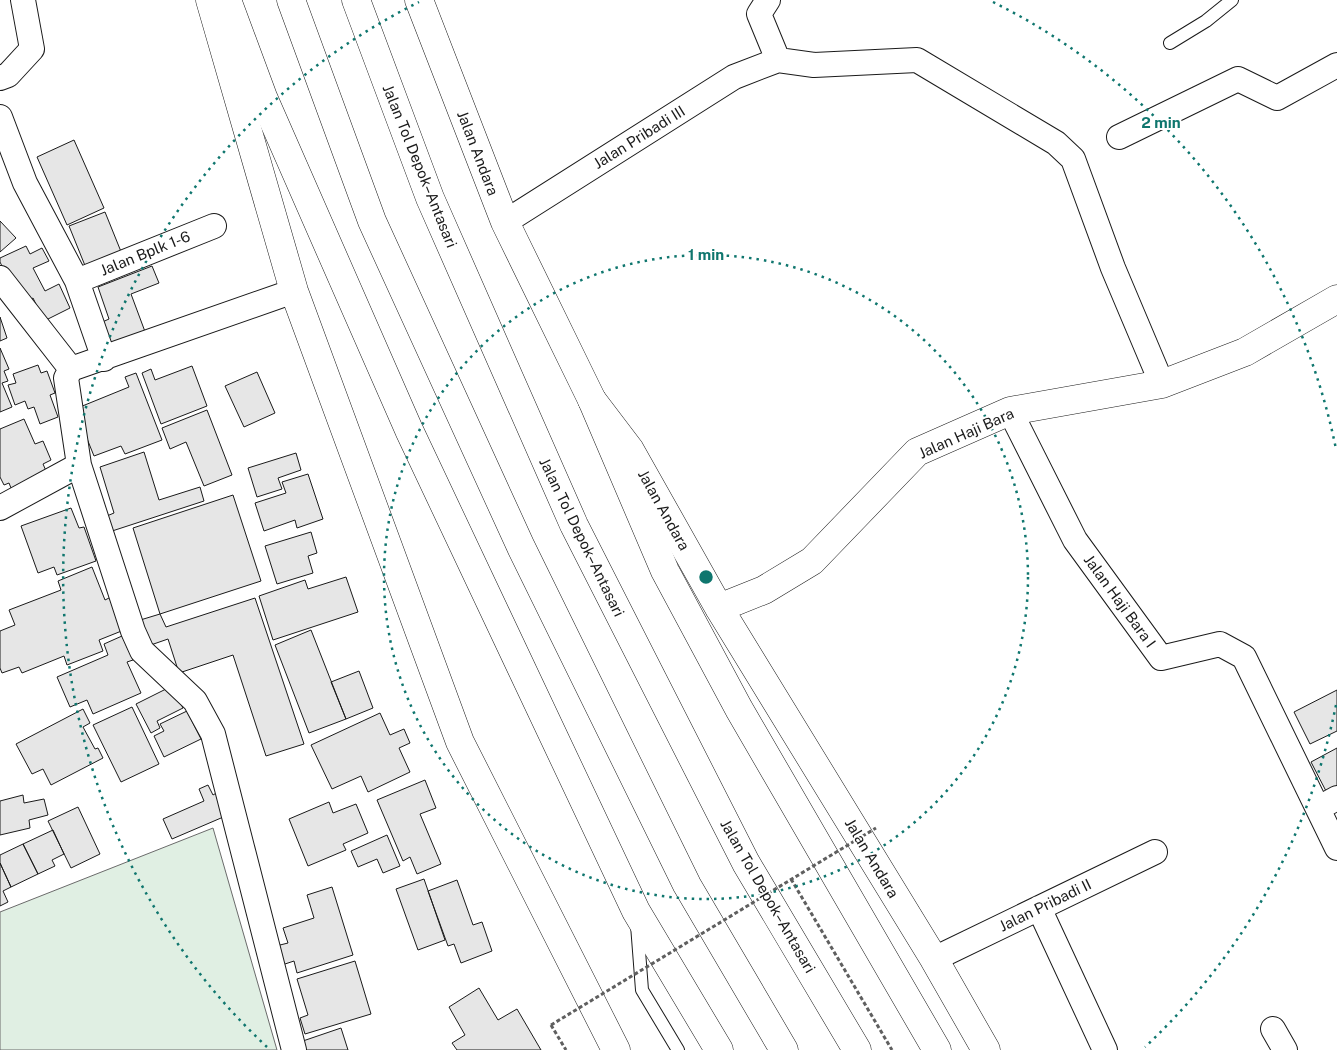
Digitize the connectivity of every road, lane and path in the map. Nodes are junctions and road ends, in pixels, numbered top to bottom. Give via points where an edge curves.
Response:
1 (23, 0) edge
2 (210, 0) edge
3 (227, 0) edge
4 (291, 0) edge
5 (356, 0) edge
6 (419, 0) edge
7 (768, 0) edge
8 (1232, 0) edge
9 (1170, 43) dead end
10 (778, 60) junction
11 (1337, 65) edge
12 (0, 78) edge
13 (0, 117) edge
14 (1119, 137) dead end
15 (0, 152) edge
16 (25, 183) junction
17 (505, 222) junction
18 (214, 226) dead end
19 (0, 278) edge
20 (76, 281) junction
21 (294, 291) junction
22 (1337, 299) edge
23 (104, 359) junction
24 (71, 369) junction
25 (1162, 384) junction
26 (592, 400) junction
27 (1010, 411) junction
28 (79, 465) junction
29 (0, 508) edge
30 (719, 608) junction
31 (1328, 803) edge
32 (876, 828) dead end
33 (1337, 848) edge
34 (1156, 852) dead end
35 (791, 879) junction
36 (1039, 908) junction
37 (636, 911) junction
38 (934, 959) junction
39 (1274, 1029) dead end
40 (294, 1050) edge
41 (566, 1050) edge
42 (616, 1050) edge
43 (678, 1050) edge
44 (719, 1050) edge
45 (784, 1050) edge
46 (857, 1050) edge
47 (892, 1050) edge
48 (937, 1050) edge
49 (986, 1050) edge
50 (1104, 1050) edge
51 (1285, 1050) edge

1 - 12 street via 32,49 8,76
2 - 21 main road
3 - 37 main road via 263,97 405,421
4 - 45 main road via 372,220 517,538 687,885
5 - 46 main road, Jalan Tol Depok–Antasari via 430,198 574,525 746,863
6 - 17 main road, Jalan Andara
7 - 10 street via 759,14
8 - 9 lane
10 - 17 street, Jalan Pribadi III via 734,77
10 - 25 street via 814,64 917,60 1056,143 1073,159 1113,268
11 - 14 street via 1277,98 1238,79
13 - 16 street
15 - 16 street
16 - 20 street
17 - 26 main road, Jalan Andara
18 - 20 street, Jalan Bplk 1-6
19 - 24 street
20 - 23 street
21 - 23 street
21 - 42 main road via 460,742
22 - 25 main road, Jalan Haji Bara via 1245,352
23 - 24 street
24 - 28 street via 66,378
25 - 27 main road, Jalan Haji Bara
26 - 30 main road, Jalan Andara via 630,450
26 - 48 main road via 665,571 739,709
27 - 30 main road, Jalan Haji Bara via 917,452 812,561 764,590
27 - 31 street, Jalan Haji Bara I via 1075,540 1161,658 1220,644 1244,657
28 - 29 street
28 - 40 street via 142,651 195,701 213,734
30 - 38 main road, Jalan Andara
31 - 33 street, Jalan Haji Bara I
32 - 35 path, bridge
34 - 36 street, Jalan Pribadi II
35 - 41 path, bridge via 551,1025
35 - 47 path
36 - 38 street, Jalan Pribadi II
36 - 50 street
37 - 43 lane via 642,990
37 - 44 main road
38 - 49 main road, Jalan Andara
39 - 51 street

